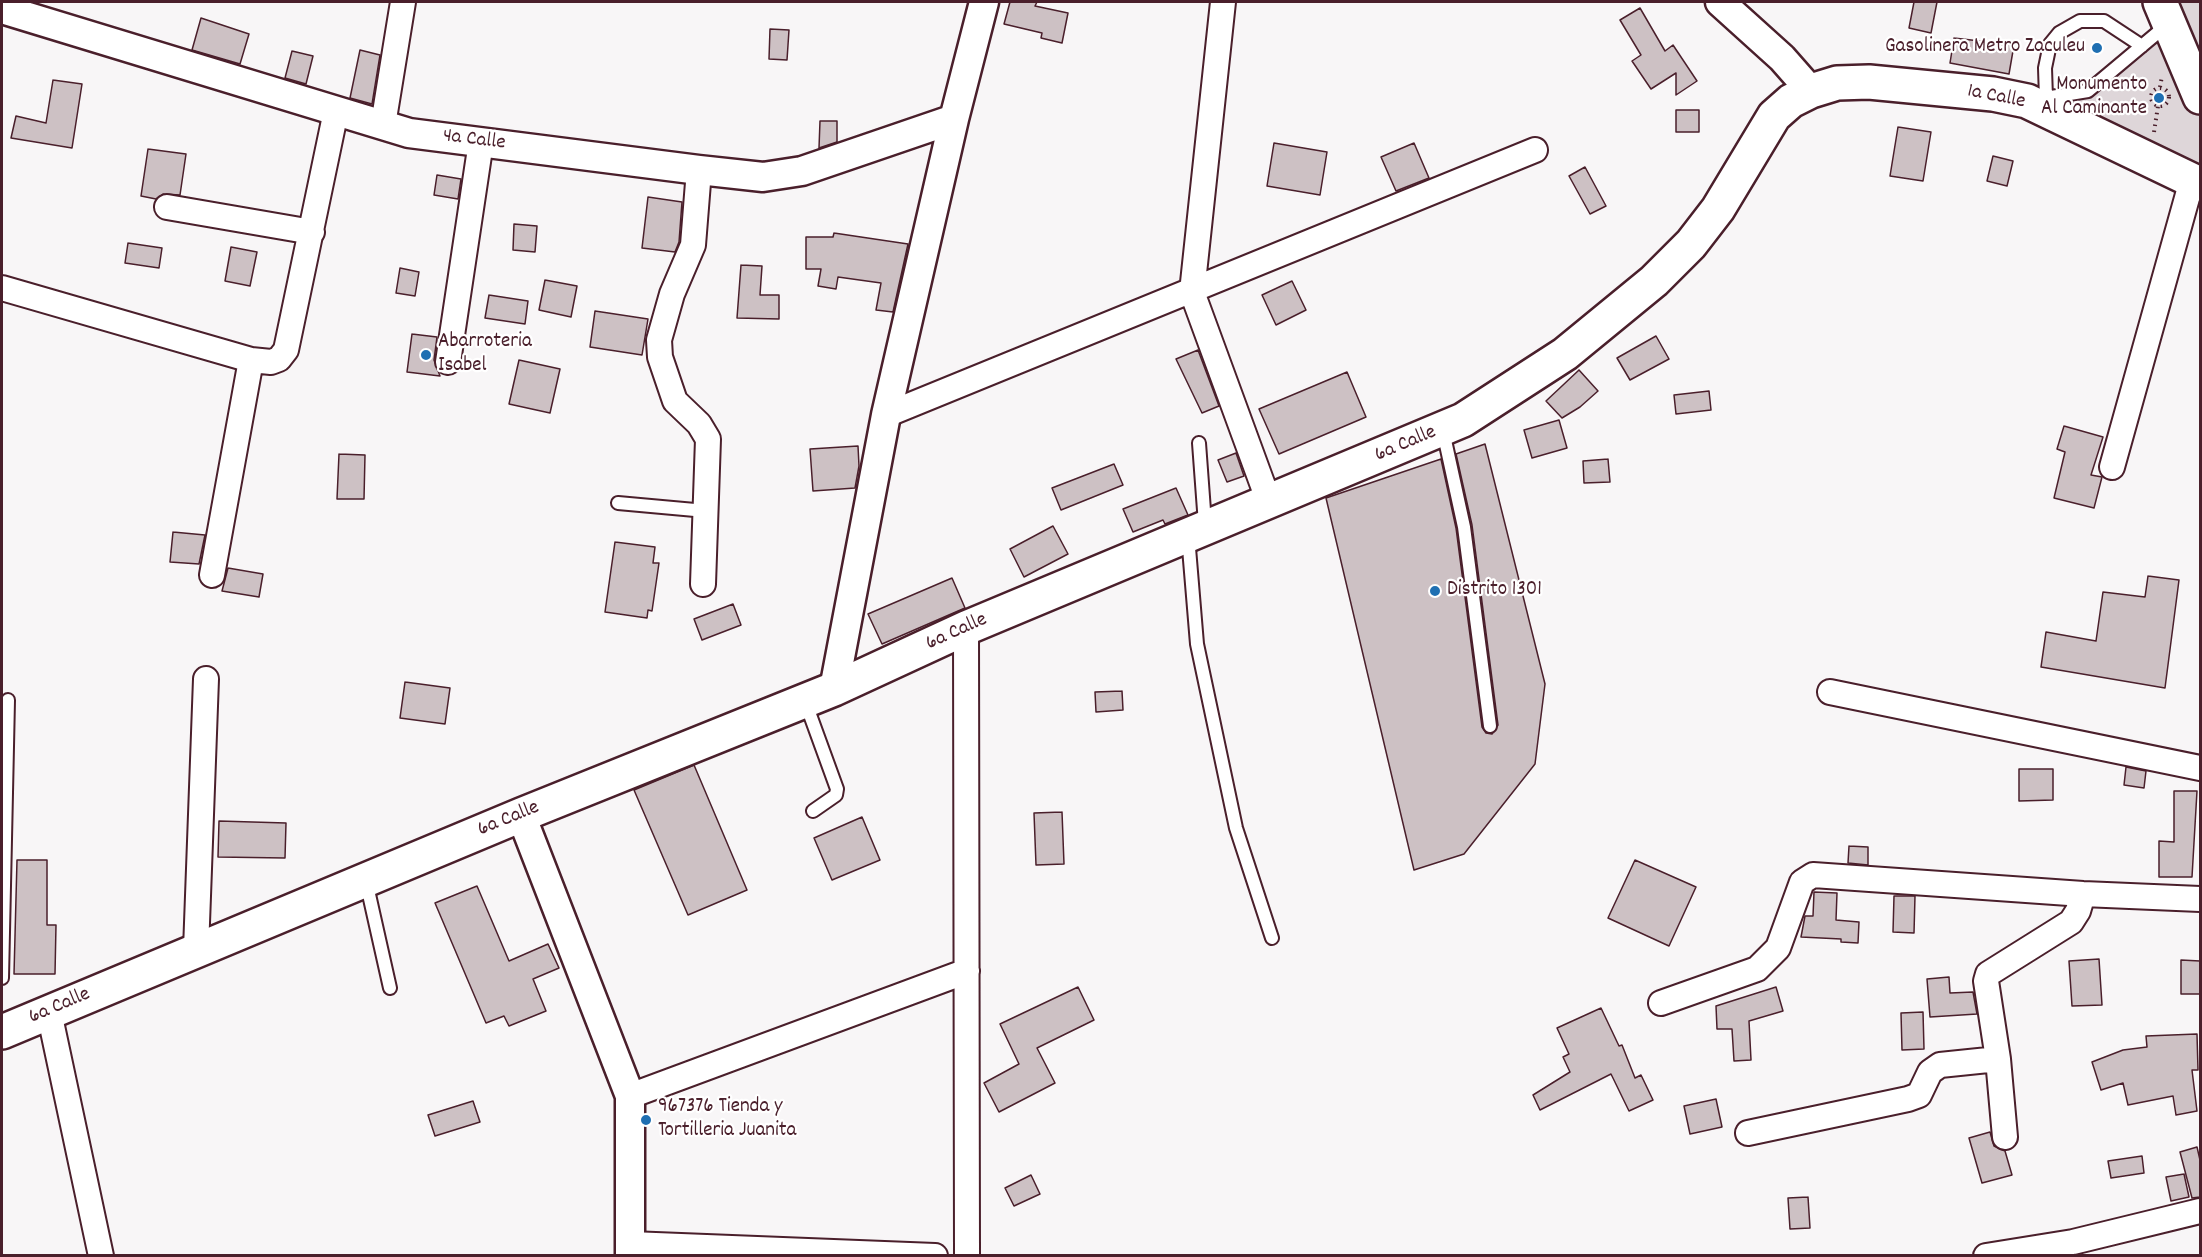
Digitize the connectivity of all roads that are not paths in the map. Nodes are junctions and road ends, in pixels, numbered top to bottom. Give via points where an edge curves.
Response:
1 (403, 2) edge
2 (984, 2) edge
3 (1223, 2) edge
4 (1720, 2) edge
5 (2, 9) edge
6 (2165, 12) edge
7 (2142, 46) junction
8 (2192, 59) edge
9 (1811, 91) junction
10 (2192, 95) edge
11 (2037, 99) junction
12 (336, 111) junction
13 (954, 119) junction
14 (383, 125) junction
15 (481, 142) junction
16 (1534, 150) dead end
17 (699, 170) junction
18 (2196, 182) edge
19 (167, 207) dead end
20 (312, 232) junction
21 (2, 288) edge
22 (1192, 292) junction
23 (251, 360) junction
24 (448, 362) dead end
25 (886, 415) junction
26 (1443, 429) junction
27 (1199, 443) dead end
28 (2112, 467) dead end
29 (1269, 502) junction
30 (618, 503) dead end
31 (706, 511) junction
32 (1197, 532) junction
33 (212, 575) dead end
34 (703, 584) dead end
35 (966, 628) junction
36 (206, 679) dead end
37 (1830, 692) dead end
38 (820, 695) junction
39 (8, 700) dead end
40 (1490, 726) dead end
41 (2200, 768) edge
42 (813, 811) dead end
43 (521, 815) junction
44 (366, 879) junction
45 (2083, 894) junction
46 (2200, 899) edge
47 (1272, 938) dead end
48 (196, 950) junction
49 (967, 971) junction
50 (2, 978) edge
51 (390, 988) dead end
52 (1661, 1003) dead end
53 (49, 1012) junction
54 (2, 1032) edge
55 (1998, 1059) junction
56 (630, 1096) junction
57 (1748, 1132) dead end
58 (2005, 1137) dead end
59 (2200, 1211) edge
60 (2072, 1249) edge
61 (630, 1250) edge
62 (101, 1256) edge
63 (935, 1256) edge
64 (967, 1256) edge
65 (1986, 1256) edge

1 - 14 street
2 - 13 street
3 - 22 street
4 - 9 street via 1782,58
5 - 12 street, 4a Calle
6 - 7 lane
6 - 8 main road
7 - 11 lane via 2088,91
7 - 11 lane via 2104,21 2080,21 2059,33 2050,44
8 - 10 main road
9 - 11 main road, 1a Calle via 1837,83 1869,82
9 - 26 main road, 6a Calle via 1774,116 1718,209 1691,244 1654,280 1565,354
11 - 18 main road, 1a Calle
12 - 14 street, 4a Calle
12 - 20 street
13 - 17 street, 4a Calle via 802,171 763,177
13 - 25 street
14 - 15 street, 4a Calle via 409,133
15 - 17 street, 4a Calle
15 - 24 street
16 - 22 street
17 - 31 street via 693,245 672,294 659,340 660,357 675,401 699,424 708,439
18 - 28 street
19 - 20 street
20 - 23 street via 285,350 271,362
21 - 23 street
22 - 25 street
22 - 29 street
23 - 33 street
25 - 38 street
26 - 29 main road, 6a Calle
26 - 40 lane via 1464,527
27 - 32 lane
29 - 32 main road, 6a Calle
30 - 31 lane
31 - 34 street
32 - 35 main road, 6a Calle
32 - 47 lane via 1197,644 1236,828
35 - 38 main road, 6a Calle
35 - 49 street
36 - 48 street
37 - 41 street
38 - 42 lane via 837,789 836,795
38 - 43 main road, 6a Calle
39 - 50 lane
43 - 44 main road, 6a Calle
43 - 56 street
44 - 48 main road, 6a Calle
44 - 51 lane
45 - 46 street
45 - 52 street via 1813,874 1802,882 1778,948 1757,969
45 - 55 street via 2071,922 1988,974
48 - 53 main road, 6a Calle
49 - 56 street
49 - 64 street
53 - 54 main road, 6a Calle
53 - 62 street
55 - 57 street via 1940,1065 1930,1072 1919,1095 1908,1099
55 - 58 street
56 - 61 street
59 - 60 street
60 - 65 street
61 - 63 street

